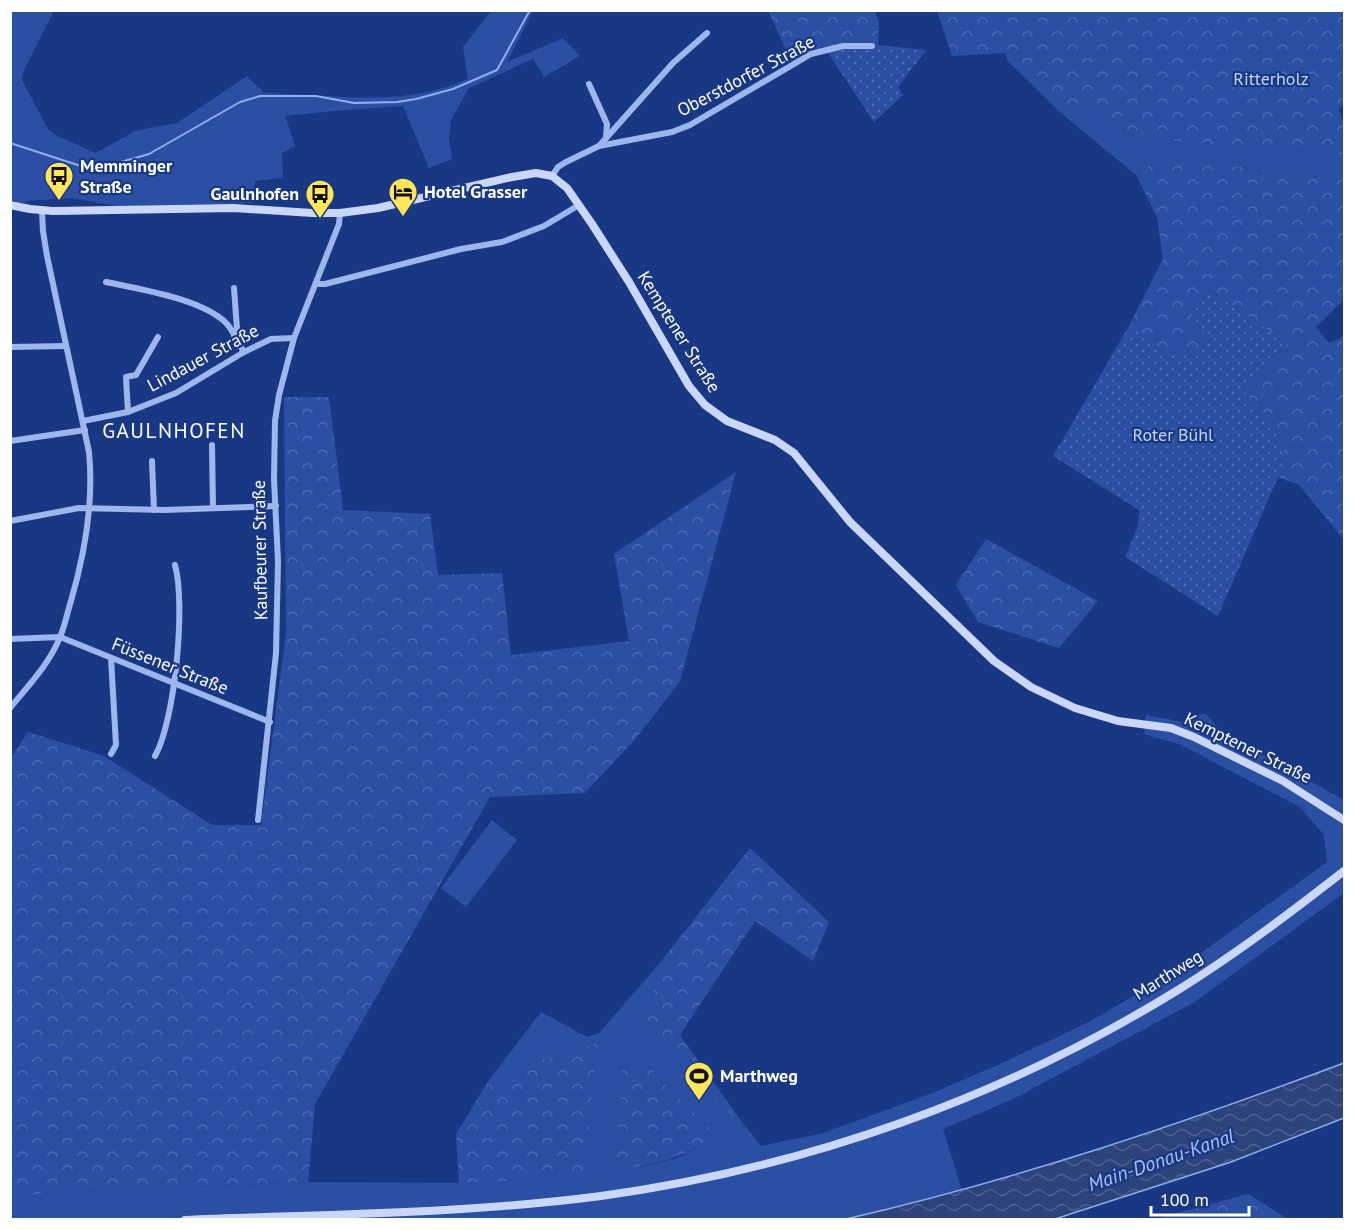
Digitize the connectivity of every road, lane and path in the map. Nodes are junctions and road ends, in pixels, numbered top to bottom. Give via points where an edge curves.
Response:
1 (707, 33) dead end
2 (872, 46) dead end
3 (589, 84) dead end
4 (606, 139) junction
5 (599, 146) junction
6 (552, 176) junction
7 (10, 205) edge
8 (579, 205) junction
9 (42, 211) junction
10 (340, 213) junction
11 (106, 282) dead end
12 (316, 284) junction
13 (234, 288) dead end
14 (234, 335) junction
15 (158, 338) dead end
16 (294, 338) junction
17 (66, 346) junction
18 (10, 347) edge
19 (244, 352) junction
20 (128, 412) junction
21 (83, 421) junction
22 (85, 430) junction
23 (10, 441) edge
24 (212, 445) dead end
25 (152, 461) dead end
26 (276, 506) junction
27 (89, 508) junction
28 (213, 508) junction
29 (154, 510) junction
30 (10, 521) edge
31 (175, 565) dead end
32 (60, 637) junction
33 (10, 639) edge
34 (111, 658) junction
35 (175, 684) junction
36 (11, 705) edge
37 (270, 722) junction
38 (111, 754) dead end
39 (155, 756) dead end
40 (1331, 810) junction
41 (258, 820) dead end
42 (1344, 820) edge
43 (1344, 828) edge
44 (1344, 871) edge
45 (352, 1216) edge
46 (185, 1220) edge

1 - 4 street via 672,63
2 - 5 street, Oberstdorfer Straße via 843,46 811,54 690,125
3 - 4 street via 607,123
4 - 5 street
5 - 6 street via 558,167
6 - 8 street, Kemptener Straße via 562,182
6 - 10 street via 536,173 512,177
7 - 9 street
8 - 12 street via 544,226 502,242
8 - 40 street, Kemptener Straße via 698,398 727,421 775,440 795,453 850,522 994,661 1031,687 1075,708 1118,721 1184,732 1276,777
9 - 10 street via 234,208
9 - 17 street
10 - 12 street, Kaufbeurer Straße
11 - 14 street via 187,302 226,323
12 - 16 street, Kaufbeurer Straße
13 - 14 street
14 - 19 street
15 - 20 street, Lindauer Straße via 135,375 126,377
16 - 19 street, Lindauer Straße via 271,339
16 - 26 street, Kaufbeurer Straße via 275,421
17 - 18 street
17 - 21 street
19 - 20 street, Lindauer Straße via 176,393
20 - 21 street, Lindauer Straße
21 - 22 street
22 - 23 street
22 - 27 street via 92,478
24 - 28 street
25 - 29 street
26 - 28 street
26 - 37 street, Kaufbeurer Straße via 276,653
27 - 29 street
27 - 30 street
27 - 32 street via 79,572
28 - 29 street
31 - 35 street via 180,581
32 - 33 street
32 - 34 street, Füssener Straße
32 - 36 street via 46,663
34 - 35 street, Füssener Straße
34 - 38 street via 116,746
35 - 37 street, Füssener Straße
35 - 39 street via 161,746
37 - 41 street, Kaufbeurer Straße
40 - 42 street, Kemptener Straße
40 - 43 street
44 - 45 street, Marthweg via 1216,966 1124,1022 1002,1083 891,1127 759,1166 647,1189 526,1204
45 - 46 street, Marthweg

